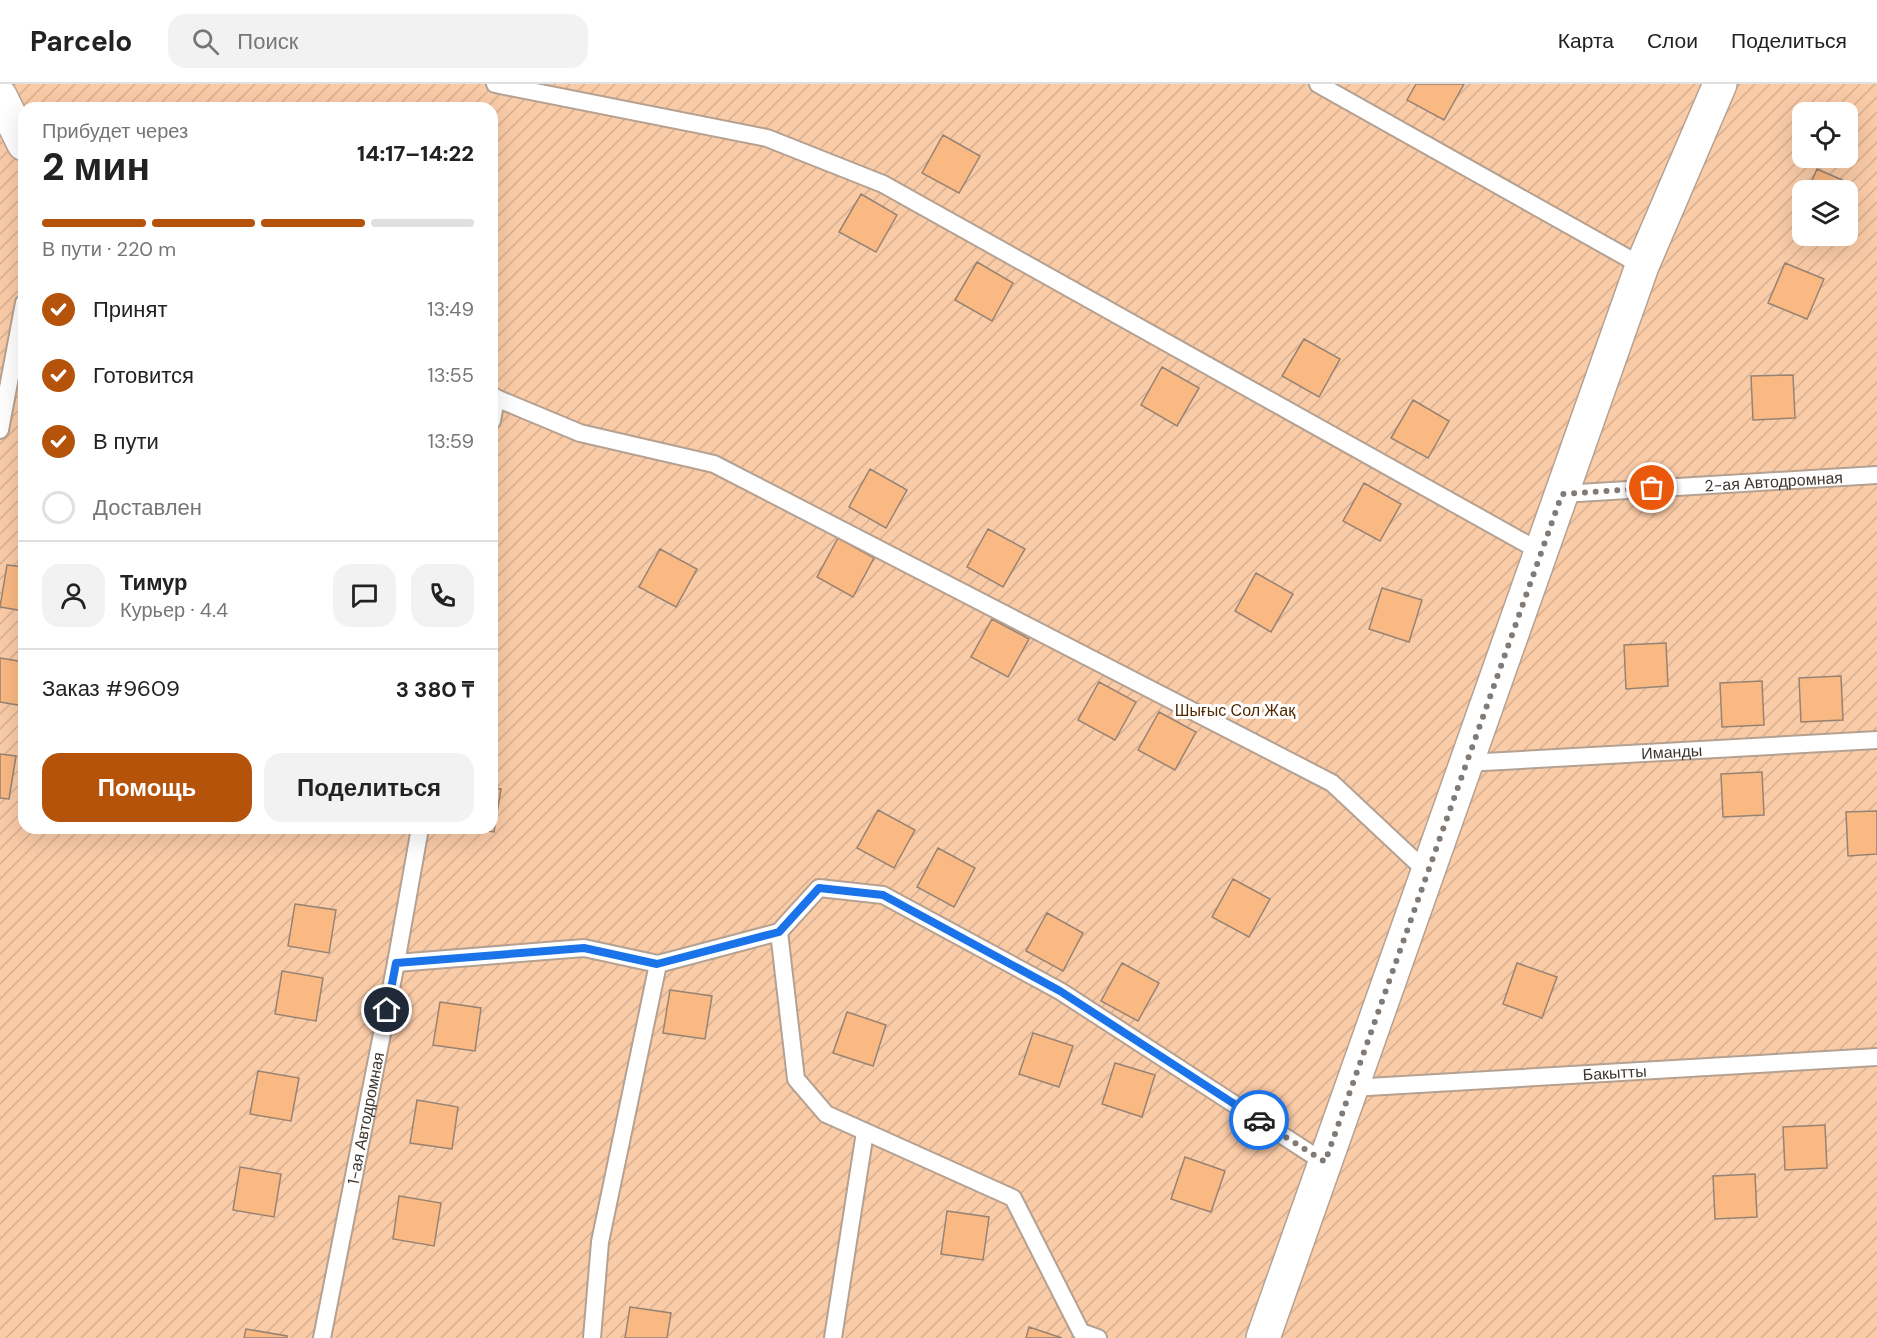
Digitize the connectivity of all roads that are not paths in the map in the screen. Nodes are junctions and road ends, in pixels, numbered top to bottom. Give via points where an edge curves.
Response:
1 (495, 84) edge
2 (1318, 84) edge
3 (1720, 84) edge
4 (0, 96) edge
5 (18, 132) edge
6 (1642, 266) junction
7 (18, 335) edge
8 (498, 399) edge
9 (0, 430) edge
10 (1877, 475) edge
11 (1562, 494) junction
12 (1541, 552) junction
13 (1877, 740) edge
14 (1466, 763) junction
15 (419, 834) edge
16 (1427, 873) junction
17 (779, 932) junction
18 (396, 963) junction
19 (657, 964) junction
20 (1877, 1057) edge
21 (1351, 1088) junction
22 (865, 1132) junction
23 (1325, 1162) junction
24 (322, 1338) edge
25 (591, 1338) edge
26 (833, 1338) edge
27 (1098, 1338) edge
28 (1263, 1338) edge

1 - 12 lane via 767,138 883,184
2 - 6 lane
3 - 6 street
4 - 5 street
6 - 11 street
7 - 9 lane
8 - 16 lane via 580,433 714,464 1332,783
10 - 11 lane, 2-ая Автодромная
11 - 12 street
12 - 14 street
13 - 14 lane, Иманды
14 - 16 street
15 - 18 lane, 1-ая Автодромная
16 - 21 street
17 - 19 lane
17 - 22 lane via 796,1079 826,1114
17 - 23 lane via 819,888 883,895 1060,991
18 - 19 lane via 584,948
18 - 24 lane, 1-ая Автодромная
19 - 25 lane via 600,1242
20 - 21 lane, Бакытты
21 - 23 street
22 - 26 lane
22 - 27 lane via 1013,1198 1081,1332
23 - 28 street

